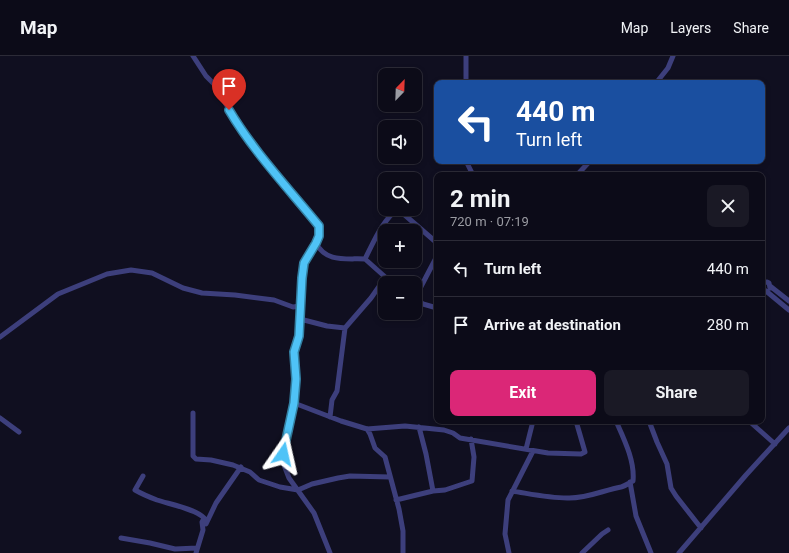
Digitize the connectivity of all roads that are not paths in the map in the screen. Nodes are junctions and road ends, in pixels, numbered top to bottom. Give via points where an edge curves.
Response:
1 (193, 56) edge
2 (466, 56) edge
3 (673, 56) edge
4 (466, 80) edge
5 (658, 80) edge
6 (587, 164) edge
7 (580, 172) edge
8 (391, 216) edge
9 (406, 216) edge
10 (434, 240) edge
11 (316, 243) junction
12 (365, 259) junction
13 (434, 262) edge
14 (383, 276) edge
15 (765, 282) edge
16 (422, 285) edge
17 (770, 286) junction
18 (378, 287) edge
19 (765, 289) edge
20 (765, 292) edge
21 (789, 301) edge
22 (422, 303) edge
23 (300, 306) junction
24 (434, 307) edge
25 (789, 310) edge
26 (300, 319) junction
27 (345, 328) junction
28 (0, 337) edge
29 (294, 403) junction
30 (193, 413) dead end
31 (330, 417) junction
32 (0, 418) edge
33 (532, 424) edge
34 (577, 424) edge
35 (617, 424) edge
36 (650, 424) edge
37 (752, 424) edge
38 (419, 427) junction
39 (789, 428) edge
40 (367, 429) junction
41 (19, 432) dead end
42 (471, 439) junction
43 (775, 444) junction
44 (526, 450) junction
45 (533, 451) junction
46 (241, 467) junction
47 (143, 476) dead end
48 (390, 477) junction
49 (630, 482) junction
50 (298, 490) junction
51 (433, 491) junction
52 (512, 491) junction
53 (396, 500) junction
54 (204, 518) junction
55 (701, 528) junction
56 (608, 530) dead end
57 (121, 538) dead end
58 (196, 551) edge
59 (330, 553) edge
60 (403, 553) edge
61 (509, 553) edge
62 (582, 553) edge
63 (652, 553) edge
64 (680, 553) edge

1 - 11 street via 214,84 237,123 319,226
2 - 4 street
3 - 5 street
6 - 7 street
8 - 12 street
9 - 10 street
11 - 12 street via 320,250 330,256
11 - 23 street via 304,263
12 - 14 street
13 - 16 street
15 - 17 street
17 - 19 street
17 - 21 street
18 - 27 street
20 - 25 street
22 - 24 street
23 - 26 street
23 - 28 street via 235,295 202,294 152,273 131,270 107,274 58,294
26 - 27 street
26 - 29 street via 299,336 294,352
27 - 31 street via 337,391 332,400
29 - 31 street
29 - 50 street via 283,454 289,478
30 - 46 street via 193,456 196,459
31 - 40 street
32 - 41 street
33 - 44 street
34 - 45 street via 585,452 581,454
35 - 49 street via 632,467 633,481
36 - 55 street via 667,464 671,488
37 - 43 street
38 - 40 street
38 - 42 street via 444,430 460,438
38 - 51 street
39 - 43 street
40 - 48 street via 375,448 384,457
42 - 44 street
42 - 51 street via 474,457 472,481 445,490
43 - 55 street
44 - 45 street
45 - 52 street
46 - 50 street via 259,480
46 - 54 street via 206,524
47 - 54 street via 135,490
48 - 50 street via 350,476 312,484
48 - 53 street
49 - 52 street via 585,497 547,497
49 - 63 street via 636,516
50 - 59 street via 314,513
51 - 53 street
52 - 61 street via 508,500 505,534
53 - 60 street via 403,531
54 - 58 street
55 - 64 street
56 - 62 street
57 - 58 street

